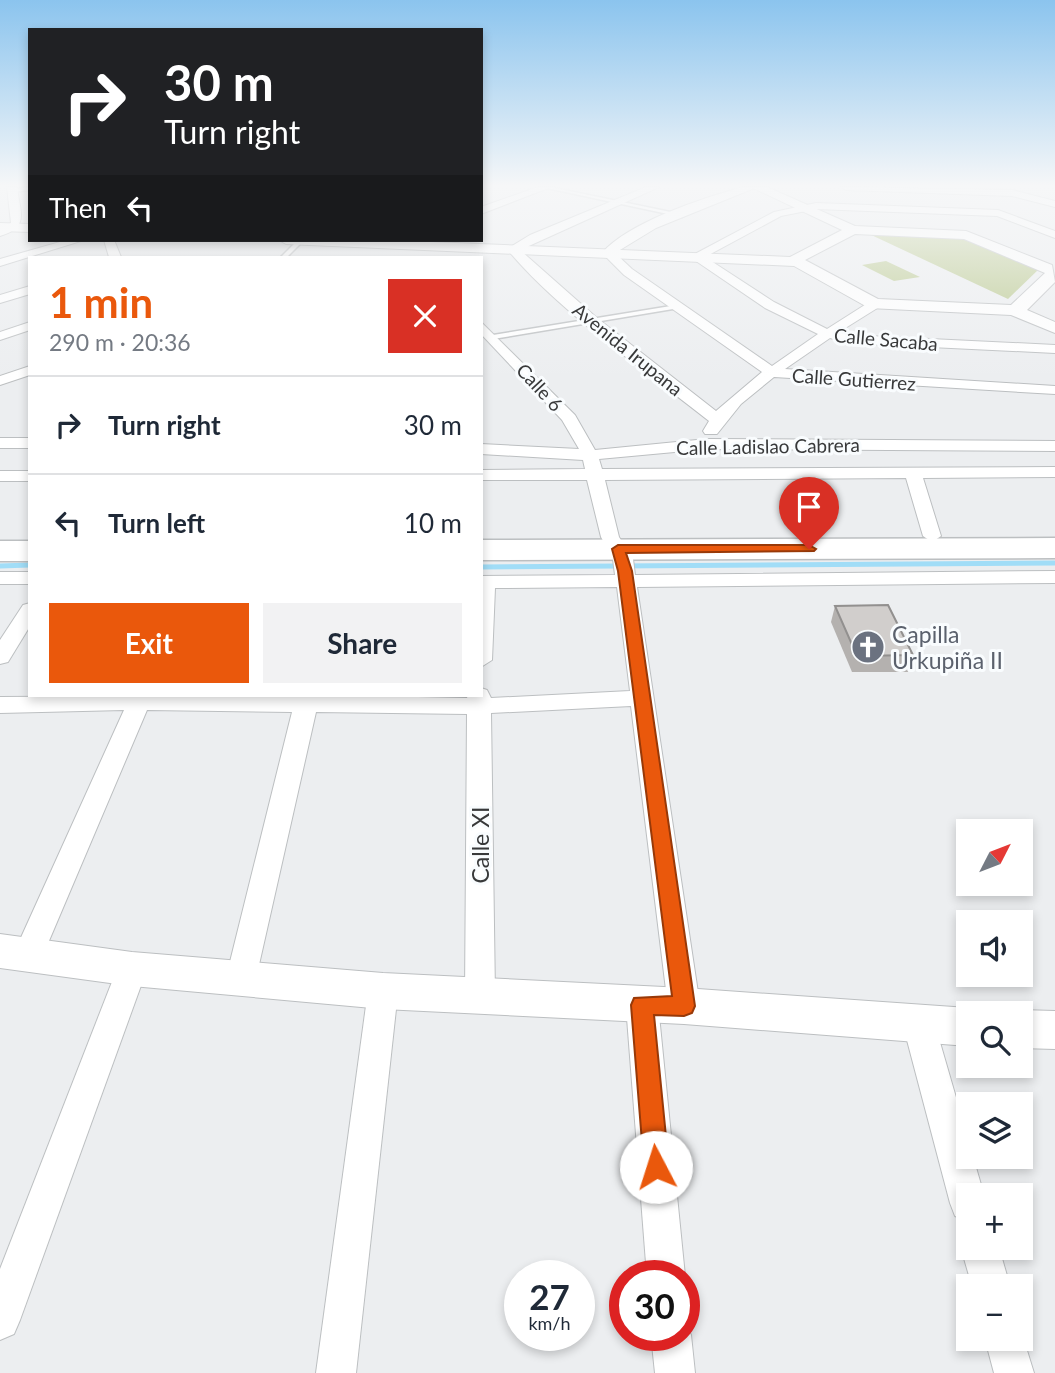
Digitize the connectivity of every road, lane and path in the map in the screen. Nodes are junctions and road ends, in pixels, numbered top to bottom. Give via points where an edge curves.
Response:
1 (40, 251) edge
2 (515, 251) edge
3 (562, 251) edge
4 (708, 251) edge
5 (810, 251) edge
6 (1004, 251) edge
7 (608, 253) junction
8 (697, 257) junction
9 (797, 262) junction
10 (0, 263) edge
11 (1054, 272) edge
12 (28, 291) edge
13 (0, 299) edge
14 (875, 304) junction
15 (677, 307) junction
16 (1014, 310) junction
17 (592, 321) junction
18 (28, 327) edge
19 (1055, 328) edge
20 (487, 331) edge
21 (827, 335) junction
22 (0, 336) edge
23 (1055, 349) edge
24 (28, 371) edge
25 (773, 373) junction
26 (1, 381) edge
27 (28, 383) edge
28 (1055, 390) edge
29 (715, 418) junction
30 (0, 443) edge
31 (28, 443) edge
32 (707, 444) junction
33 (1055, 446) edge
34 (483, 449) edge
35 (590, 455) junction
36 (1055, 472) edge
37 (913, 473) junction
38 (593, 474) junction
39 (483, 475) edge
40 (0, 476) edge
41 (28, 476) edge
42 (932, 536) junction
43 (1055, 536) edge
44 (483, 537) edge
45 (0, 538) edge
46 (28, 538) edge
47 (1055, 548) edge
48 (483, 550) edge
49 (0, 551) edge
50 (28, 551) edge
51 (620, 560) junction
52 (1055, 577) edge
53 (0, 578) edge
54 (28, 578) edge
55 (483, 582) edge
56 (28, 612) edge
57 (0, 657) edge
58 (140, 698) edge
59 (640, 698) junction
60 (307, 700) edge
61 (479, 700) edge
62 (0, 705) edge
63 (15, 952) edge
64 (132, 969) junction
65 (241, 978) junction
66 (383, 990) junction
67 (480, 995) junction
68 (642, 1005) junction
69 (684, 1006) junction
70 (919, 1025) junction
71 (956, 1027) edge
72 (1033, 1029) edge
73 (1055, 1030) edge
74 (962, 1183) edge
75 (665, 1260) edge
76 (0, 1321) edge
77 (673, 1351) edge
78 (1008, 1351) edge
79 (336, 1373) edge
80 (675, 1373) edge
81 (1014, 1373) edge

1 - 10 street
2 - 17 street, Avenida Irupana
3 - 7 street
4 - 8 street
5 - 9 street
6 - 11 street
7 - 8 street
7 - 15 street, Calle Gutierrez
8 - 9 street
8 - 21 street, Calle Sacaba
9 - 14 street
11 - 16 street
12 - 13 street
14 - 16 street
14 - 21 street
15 - 17 lane
15 - 25 street, Calle Gutierrez
16 - 19 street
17 - 20 lane
17 - 29 street, Avenida Irupana
18 - 22 street
20 - 35 street, Calle 6 via 569,418
21 - 23 street, Calle Sacaba
21 - 25 street
24 - 26 street
25 - 28 street, Calle Gutierrez
25 - 29 street
26 - 27 street
29 - 32 street
30 - 31 street
32 - 33 street, Calle Ladislao Cabrera
32 - 35 street, Calle Ladislao Cabrera
34 - 35 street, Calle Ladislao Cabrera
35 - 38 street
36 - 37 street
37 - 38 street
37 - 42 street
38 - 39 street
38 - 51 street
40 - 41 street
42 - 43 highway
42 - 51 highway
44 - 51 highway
45 - 46 highway
47 - 51 highway
48 - 51 highway
49 - 50 highway
51 - 52 street
51 - 55 street
51 - 59 street
53 - 54 street
56 - 57 street
58 - 60 street
58 - 62 street
58 - 63 street
59 - 61 street
59 - 69 street
60 - 61 street
60 - 65 street
61 - 67 street, Calle XI
63 - 64 street
64 - 65 street
64 - 76 street
65 - 66 street
66 - 67 street
66 - 79 street
67 - 68 street
68 - 69 street
68 - 75 street
69 - 70 street
70 - 71 street
70 - 74 street
72 - 73 street
77 - 80 street
78 - 81 street

